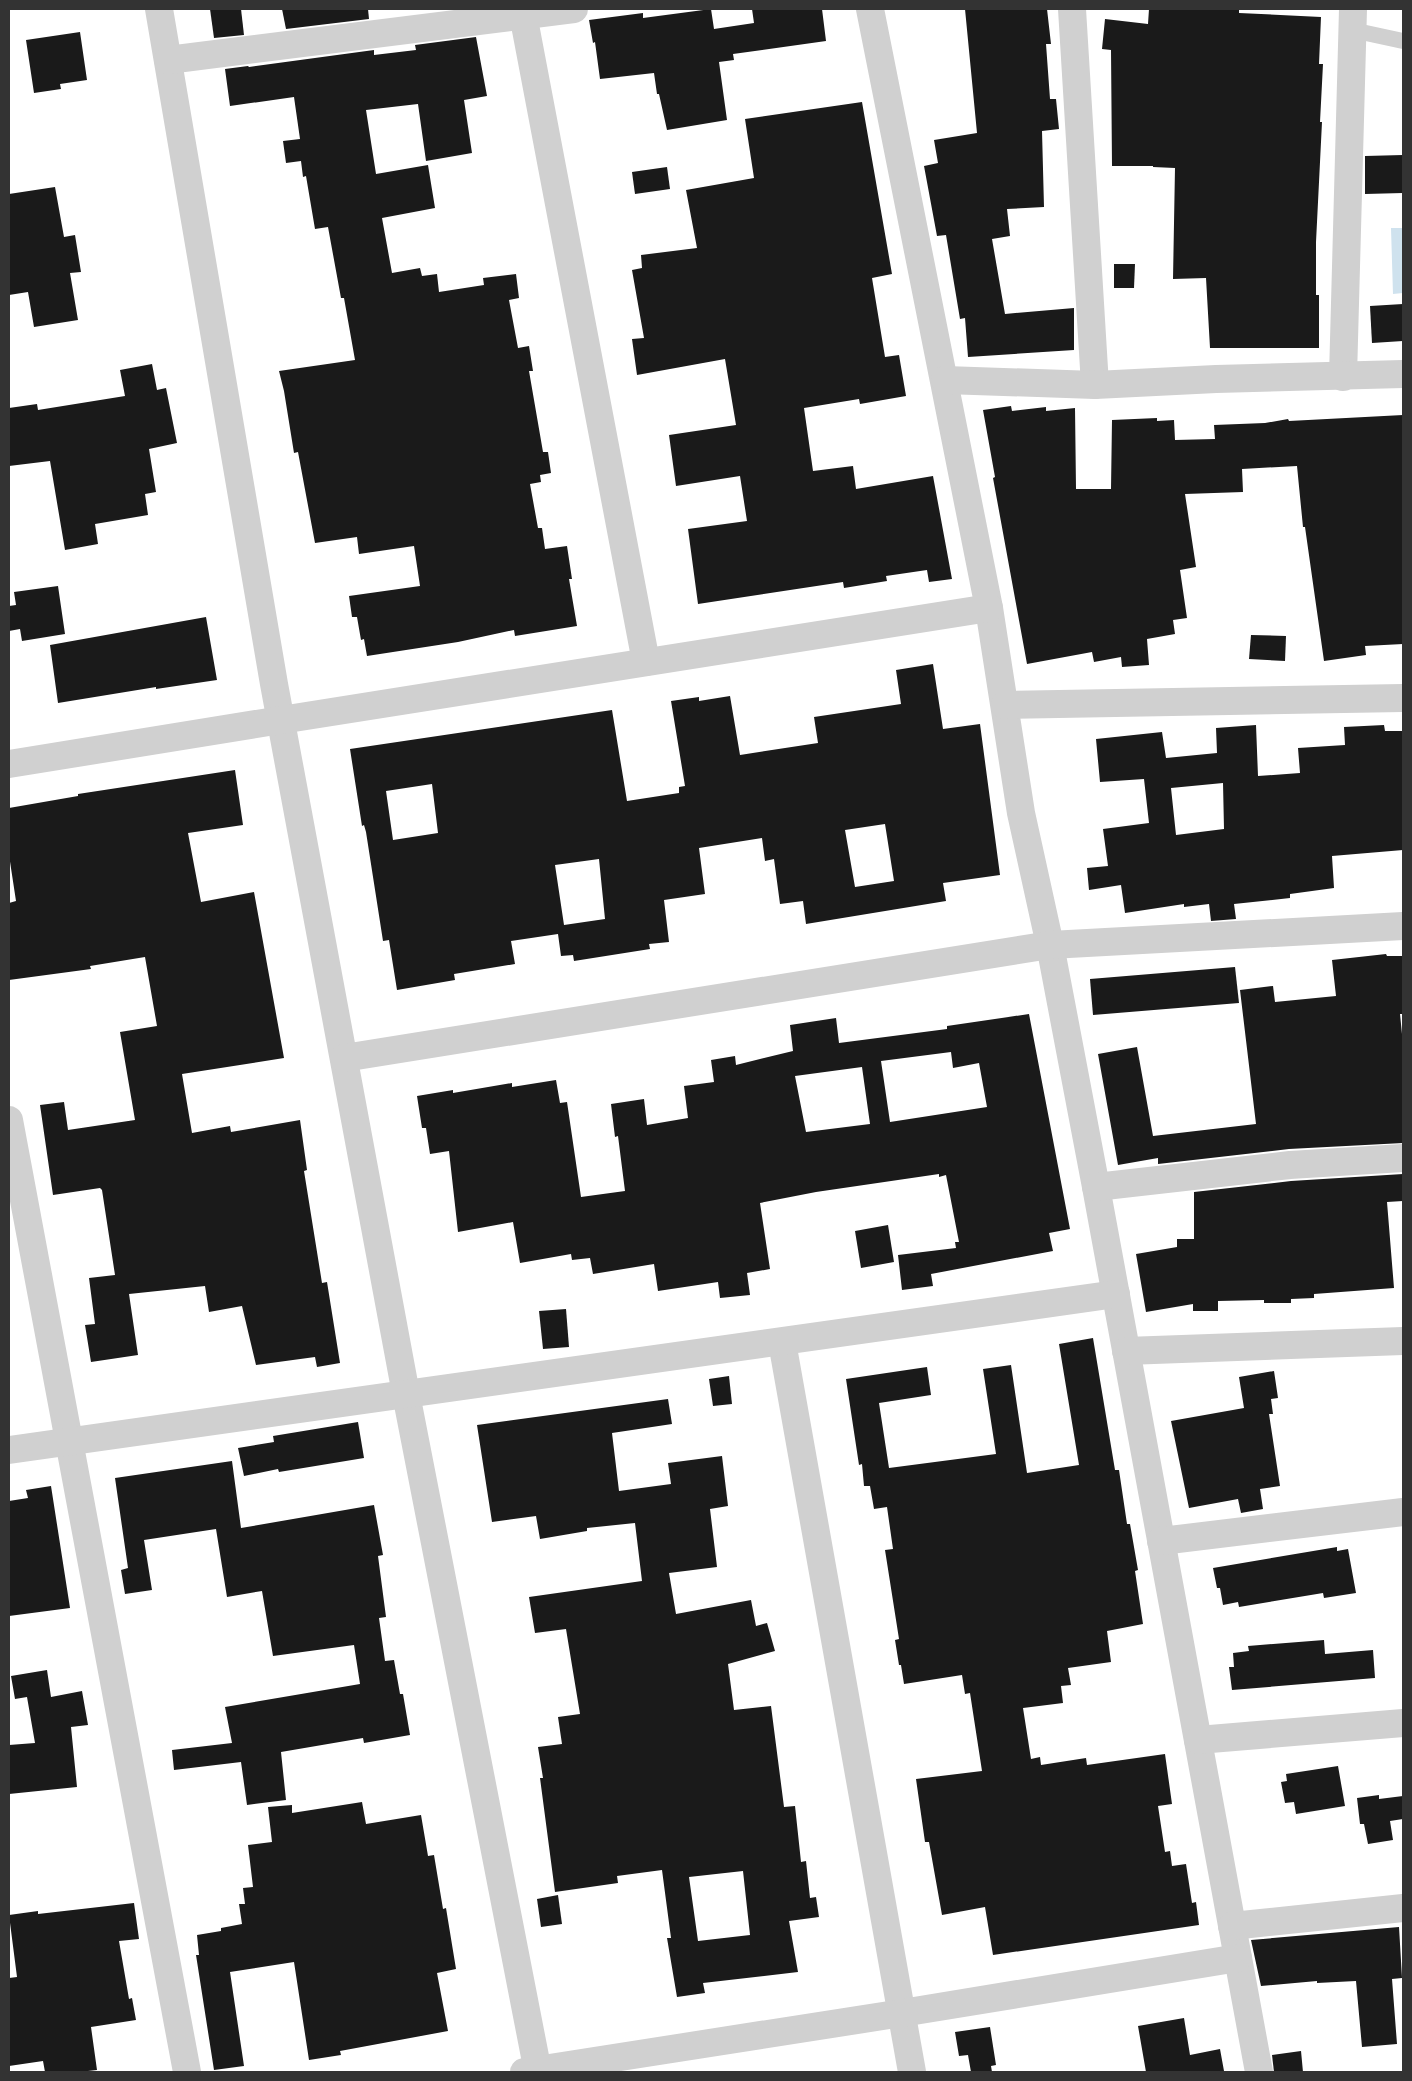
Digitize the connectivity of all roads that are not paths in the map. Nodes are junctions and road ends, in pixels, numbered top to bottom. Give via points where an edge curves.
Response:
1 (159, 9) edge
2 (574, 9) edge
3 (870, 9) edge
4 (1072, 9) edge
5 (523, 13) edge
6 (1353, 20) edge
7 (1403, 41) edge
8 (168, 60) junction
9 (1403, 374) edge
10 (1343, 377) junction
11 (944, 380) junction
12 (1095, 385) junction
13 (989, 608) junction
14 (646, 662) junction
15 (1403, 698) edge
16 (1005, 705) junction
17 (281, 720) junction
18 (9, 764) edge
19 (1403, 926) edge
20 (1050, 945) junction
21 (344, 1058) junction
22 (9, 1120) edge
23 (1403, 1158) edge
24 (1096, 1187) junction
25 (1116, 1294) junction
26 (1403, 1341) edge
27 (782, 1342) junction
28 (1126, 1351) junction
29 (406, 1394) junction
30 (68, 1440) junction
31 (9, 1450) edge
32 (1403, 1512) edge
33 (1161, 1541) junction
34 (1403, 1723) edge
35 (1198, 1740) junction
36 (1403, 1908) edge
37 (1232, 1926) junction
38 (1238, 1958) junction
39 (902, 2013) junction
40 (187, 2072) edge
41 (533, 2072) edge
42 (912, 2072) edge
43 (1259, 2072) edge

1 - 8 street
2 - 5 street
3 - 11 street
4 - 12 street
5 - 8 street
5 - 14 street
6 - 7 lane
6 - 10 street
8 - 17 street
9 - 10 street
10 - 12 street
11 - 12 street
11 - 13 street
13 - 14 street
13 - 16 street
14 - 17 street
15 - 16 street
16 - 20 street via 1022,813
17 - 18 street
17 - 21 street
19 - 20 street
20 - 21 street
20 - 24 street
21 - 29 street
22 - 30 street
23 - 24 street via 1290,1166
24 - 25 street
25 - 27 street
25 - 28 street
26 - 28 street
27 - 29 street
27 - 39 street
28 - 33 street
29 - 30 street
29 - 41 street
30 - 31 street
30 - 40 street
32 - 33 street
33 - 35 street
34 - 35 street
35 - 37 street
36 - 37 street
37 - 38 street
38 - 39 street
38 - 43 street
39 - 41 street
39 - 42 street

